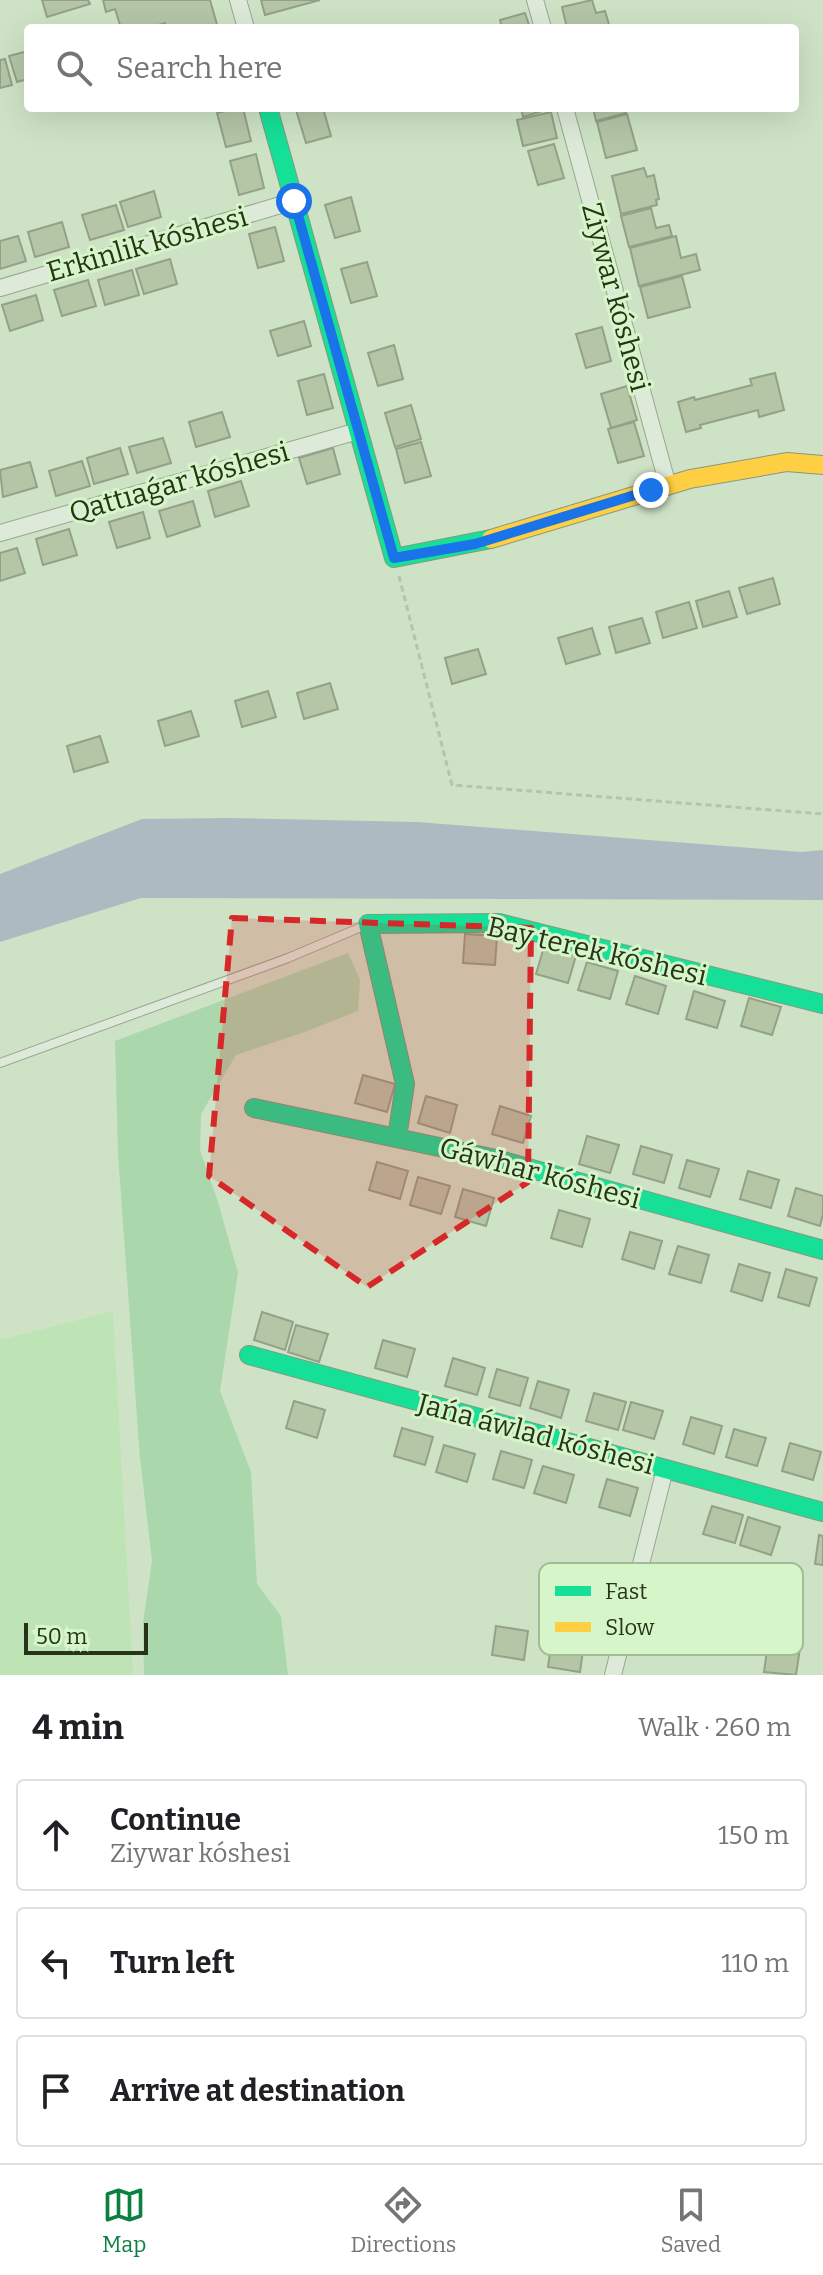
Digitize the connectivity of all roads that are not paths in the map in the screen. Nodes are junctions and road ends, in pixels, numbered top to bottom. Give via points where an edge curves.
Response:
1 (238, 0) edge
2 (535, 0) edge
3 (245, 24) edge
4 (542, 24) edge
5 (269, 112) edge
6 (566, 112) edge
7 (294, 201) junction
8 (0, 288) edge
9 (358, 431) junction
10 (823, 465) edge
11 (668, 486) junction
12 (0, 533) edge
13 (368, 924) junction
14 (823, 1004) edge
15 (0, 1063) edge
16 (254, 1108) dead end
17 (397, 1138) junction
18 (823, 1250) edge
19 (249, 1355) dead end
20 (665, 1469) junction
21 (823, 1512) edge
22 (641, 1563) edge
23 (618, 1655) edge
24 (613, 1675) edge

1 - 3 street
2 - 4 street
5 - 7 street
6 - 11 street, Ziywar kóshesi
7 - 8 street, Erkinlik kóshesi
7 - 9 street
9 - 11 street via 394,558 475,544
9 - 12 street, Qattıaǵar kóshesi
10 - 11 street via 787,462
13 - 14 street, Bay terek kóshesi via 499,923
13 - 15 lane
13 - 17 street via 405,1084
16 - 17 street, Gáwhar kóshesi
17 - 18 street, Gáwhar kóshesi via 496,1159
19 - 20 street, Jańa áwlad kóshesi
20 - 21 street, Jańa áwlad kóshesi
20 - 22 street
23 - 24 street

